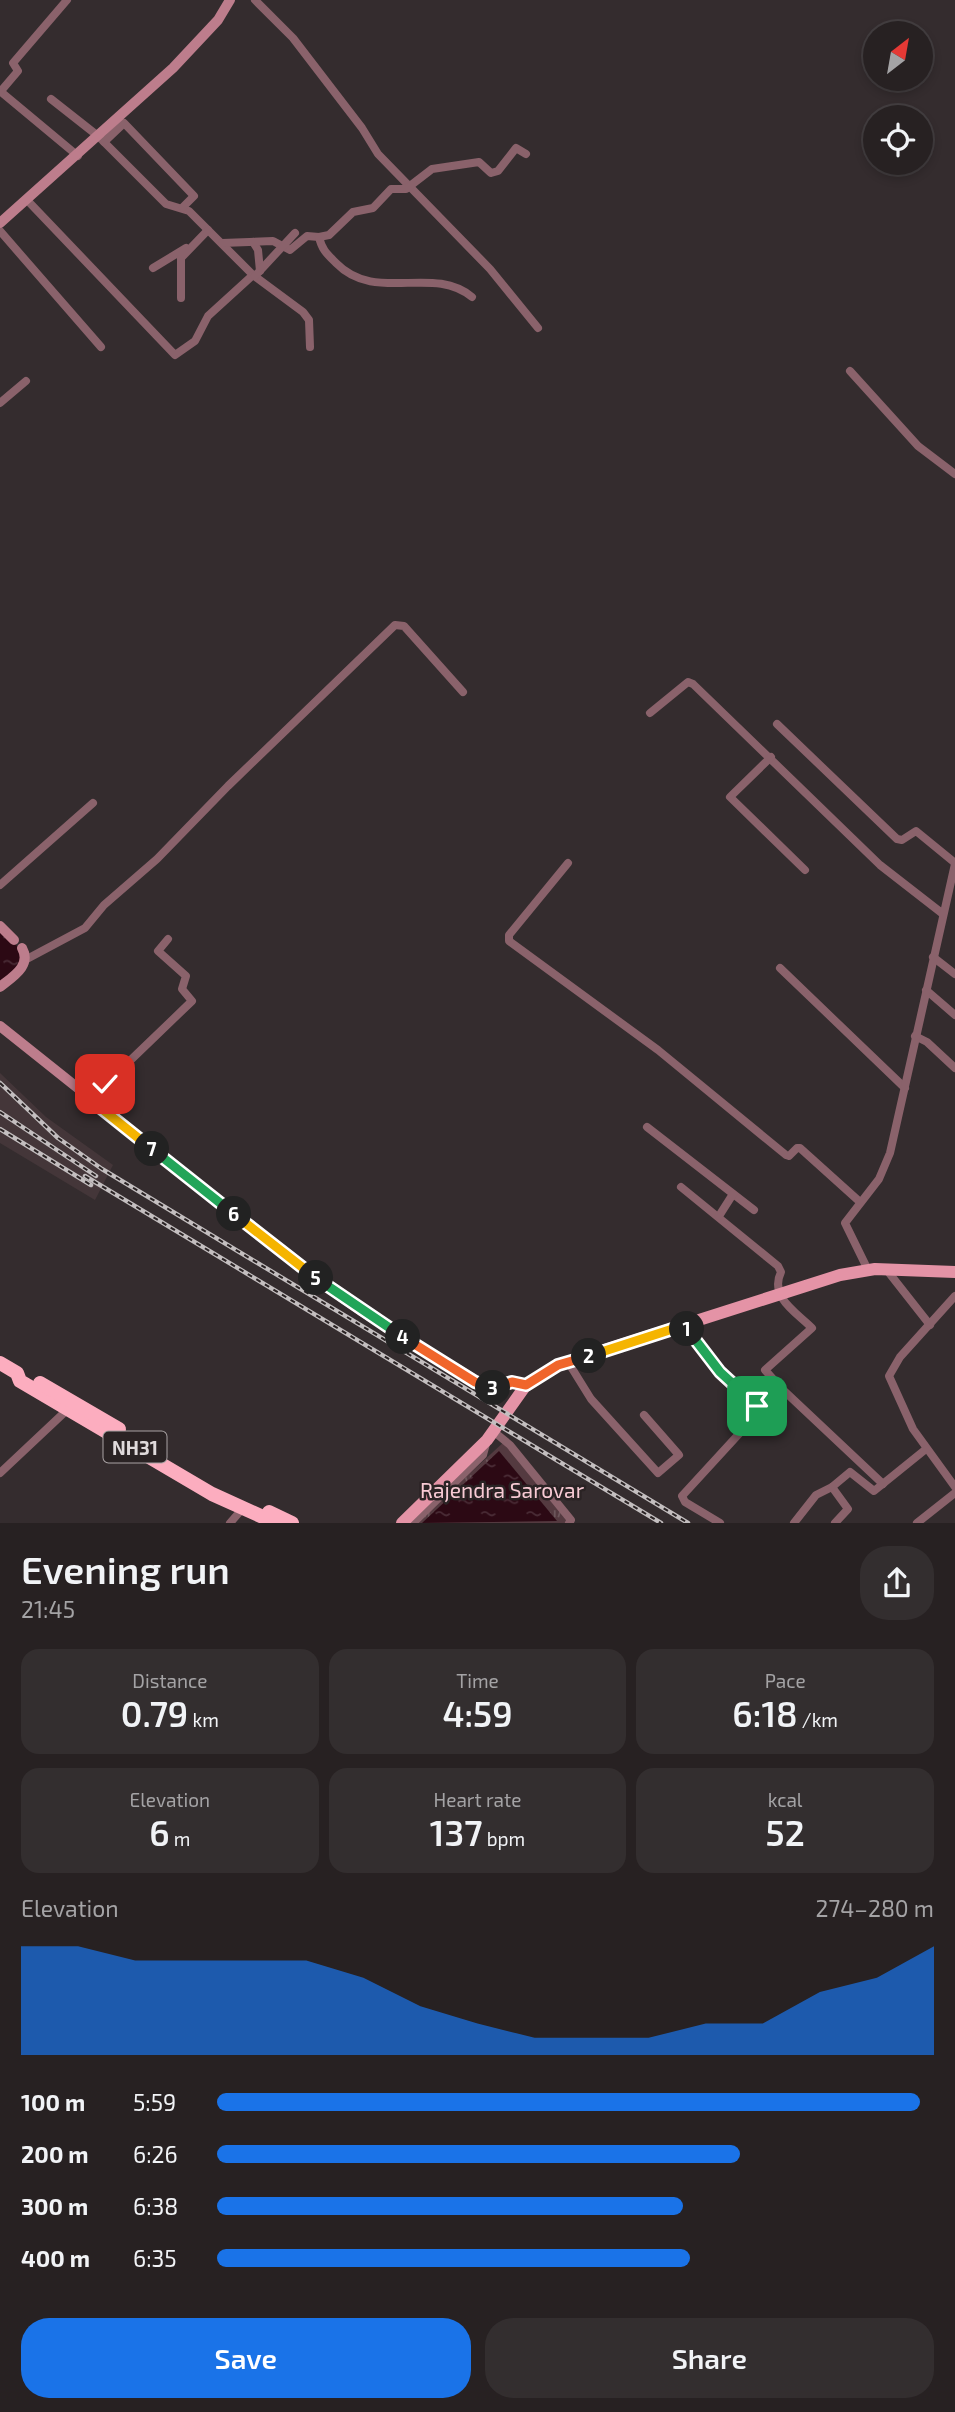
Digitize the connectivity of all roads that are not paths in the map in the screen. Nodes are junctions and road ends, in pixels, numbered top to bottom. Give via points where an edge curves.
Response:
1 (67, 0) edge
2 (230, 0) edge
3 (255, 0) edge
4 (0, 91) edge
5 (51, 99) dead end
6 (101, 139) junction
7 (526, 154) dead end
8 (78, 156) junction
9 (410, 186) junction
10 (27, 200) junction
11 (183, 208) junction
12 (0, 223) edge
13 (0, 230) edge
14 (208, 230) junction
15 (295, 233) dead end
16 (318, 237) junction
17 (253, 242) junction
18 (222, 243) junction
19 (189, 247) junction
20 (282, 247) junction
21 (153, 268) dead end
22 (256, 274) junction
23 (472, 297) dead end
24 (181, 298) dead end
25 (538, 328) dead end
26 (100, 347) dead end
27 (310, 347) dead end
28 (850, 371) dead end
29 (26, 381) dead end
30 (0, 403) edge
31 (955, 474) edge
32 (463, 692) dead end
33 (650, 713) dead end
34 (777, 724) dead end
35 (771, 757) junction
36 (93, 803) dead end
37 (568, 863) dead end
38 (955, 864) edge
39 (805, 870) dead end
40 (0, 885) edge
41 (943, 914) junction
42 (0, 926) edge
43 (168, 939) dead end
44 (933, 957) junction
45 (25, 960) junction
46 (780, 968) dead end
47 (955, 974) edge
48 (0, 987) edge
49 (926, 990) junction
50 (955, 1015) edge
51 (0, 1026) edge
52 (915, 1036) junction
53 (955, 1068) edge
54 (903, 1097) junction
55 (92, 1101) junction
56 (648, 1127) dead end
57 (681, 1187) dead end
58 (733, 1194) junction
59 (860, 1202) junction
60 (754, 1210) dead end
61 (719, 1216) junction
62 (886, 1269) junction
63 (868, 1270) junction
64 (955, 1272) edge
65 (779, 1295) junction
66 (955, 1296) edge
67 (685, 1325) junction
68 (930, 1325) junction
69 (568, 1362) junction
70 (0, 1363) edge
71 (17, 1373) junction
72 (526, 1385) junction
73 (781, 1388) junction
74 (757, 1406) dead end
75 (67, 1410) junction
76 (644, 1415) dead end
77 (490, 1435) junction
78 (926, 1449) junction
79 (0, 1473) edge
80 (883, 1484) junction
81 (832, 1487) junction
82 (955, 1490) edge
83 (237, 1518) edge
84 (796, 1520) edge
85 (276, 1523) edge
86 (292, 1523) edge
87 (402, 1523) edge
88 (413, 1523) edge
89 (569, 1523) edge
90 (720, 1523) edge
91 (807, 1523) edge
92 (835, 1523) edge
93 (917, 1523) edge

1 - 4 street via 13,63 18,71
2 - 6 street via 198,43
3 - 9 street via 293,38 378,154
4 - 8 street
5 - 6 street
6 - 8 street
6 - 11 street via 166,204
6 - 11 street via 124,123 194,196
7 - 9 street via 516,148 498,171 491,173 479,162 432,169
8 - 10 street
9 - 16 street via 391,189 373,208 353,212 329,235
9 - 25 street via 492,271
10 - 12 street
10 - 22 street via 171,352 179,354 197,339 208,316
11 - 14 street
13 - 26 street
14 - 18 street
14 - 19 street
15 - 20 street
16 - 20 street via 312,234 290,250
16 - 23 street via 321,249 344,272 382,285 453,285
17 - 18 street
17 - 20 street via 273,241
17 - 22 street via 258,250
18 - 22 street
19 - 21 street
19 - 24 street via 181,258
20 - 22 street
22 - 27 street via 309,320
28 - 31 street via 918,446
29 - 30 street
32 - 45 street via 404,626 395,625 85,928
33 - 35 street via 681,685 691,682
34 - 38 street via 897,839 915,830
35 - 39 street via 730,797
35 - 41 street via 880,865
36 - 40 street
37 - 59 street via 509,935 509,941 658,1051 786,1155 799,1147
38 - 41 street
41 - 44 street
42 - 45 street via 18,944
43 - 55 street via 158,951 187,977 182,989 192,1001
44 - 47 street
44 - 49 street
45 - 48 street
46 - 54 street
49 - 50 street
49 - 52 street
51 - 55 street
52 - 53 street
52 - 54 street
54 - 59 street via 885,1167
55 - 72 street via 361,1311 487,1387 512,1382
56 - 58 street
57 - 61 street
58 - 60 street
58 - 61 street
59 - 63 street via 845,1227
61 - 65 street via 778,1266
62 - 63 main road
62 - 64 main road
62 - 68 street
63 - 65 main road
65 - 67 main road
65 - 73 street via 812,1328 765,1370
66 - 68 street
67 - 69 main road
67 - 74 street via 720,1372
68 - 78 street via 889,1376
69 - 72 main road
69 - 76 street via 591,1399 658,1473 679,1455
70 - 71 highway, NH31
71 - 75 highway, NH31 via 20,1381
71 - 86 highway, NH31 via 216,1487
72 - 77 main road
73 - 80 street
73 - 90 street via 682,1496
75 - 79 street
75 - 83 highway, NH31
77 - 87 main road
77 - 88 street via 483,1455
77 - 89 street via 510,1445
78 - 80 street
78 - 82 street
80 - 81 street via 873,1491 850,1472
81 - 84 street via 816,1495
81 - 92 street via 848,1509
82 - 93 street
83 - 85 highway, NH31
84 - 91 street

